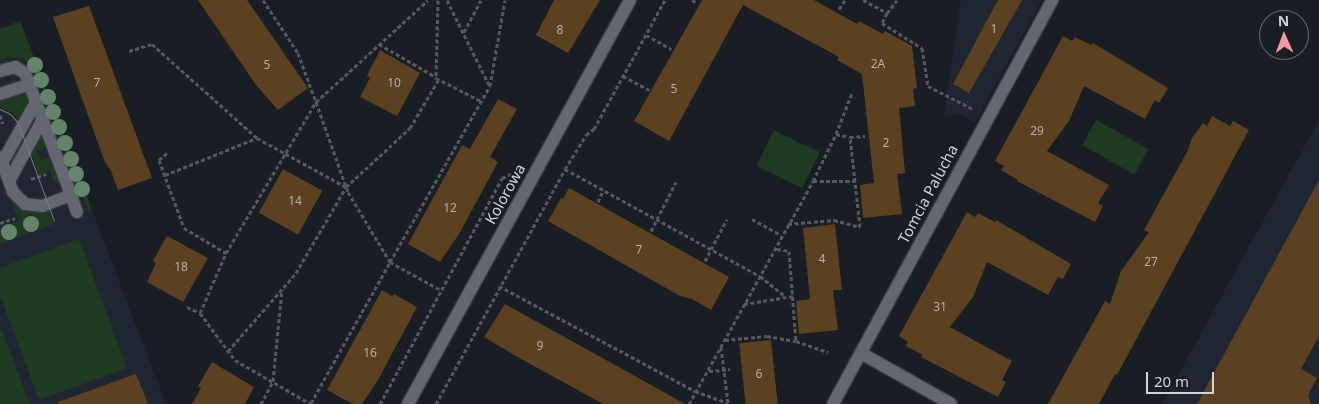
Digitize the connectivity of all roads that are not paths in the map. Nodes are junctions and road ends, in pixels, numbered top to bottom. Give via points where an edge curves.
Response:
1 (630, 0) edge
2 (1052, 0) edge
3 (0, 71) edge
4 (30, 84) junction
5 (0, 94) edge
6 (36, 102) junction
7 (43, 119) junction
8 (1, 160) edge
9 (10, 184) junction
10 (65, 198) junction
11 (77, 212) dead end
12 (861, 353) junction
13 (408, 404) edge
14 (833, 404) edge
15 (951, 404) edge

1 - 13 street, Kolorowa
2 - 12 street, Tomcia Palucha
3 - 4 street via 20,69
4 - 5 street
4 - 6 street
6 - 7 street
6 - 8 street
7 - 9 street
7 - 10 street
8 - 9 street
9 - 10 street via 19,200 31,206 43,206
10 - 11 street
12 - 14 street, Tomcia Palucha
12 - 15 street

